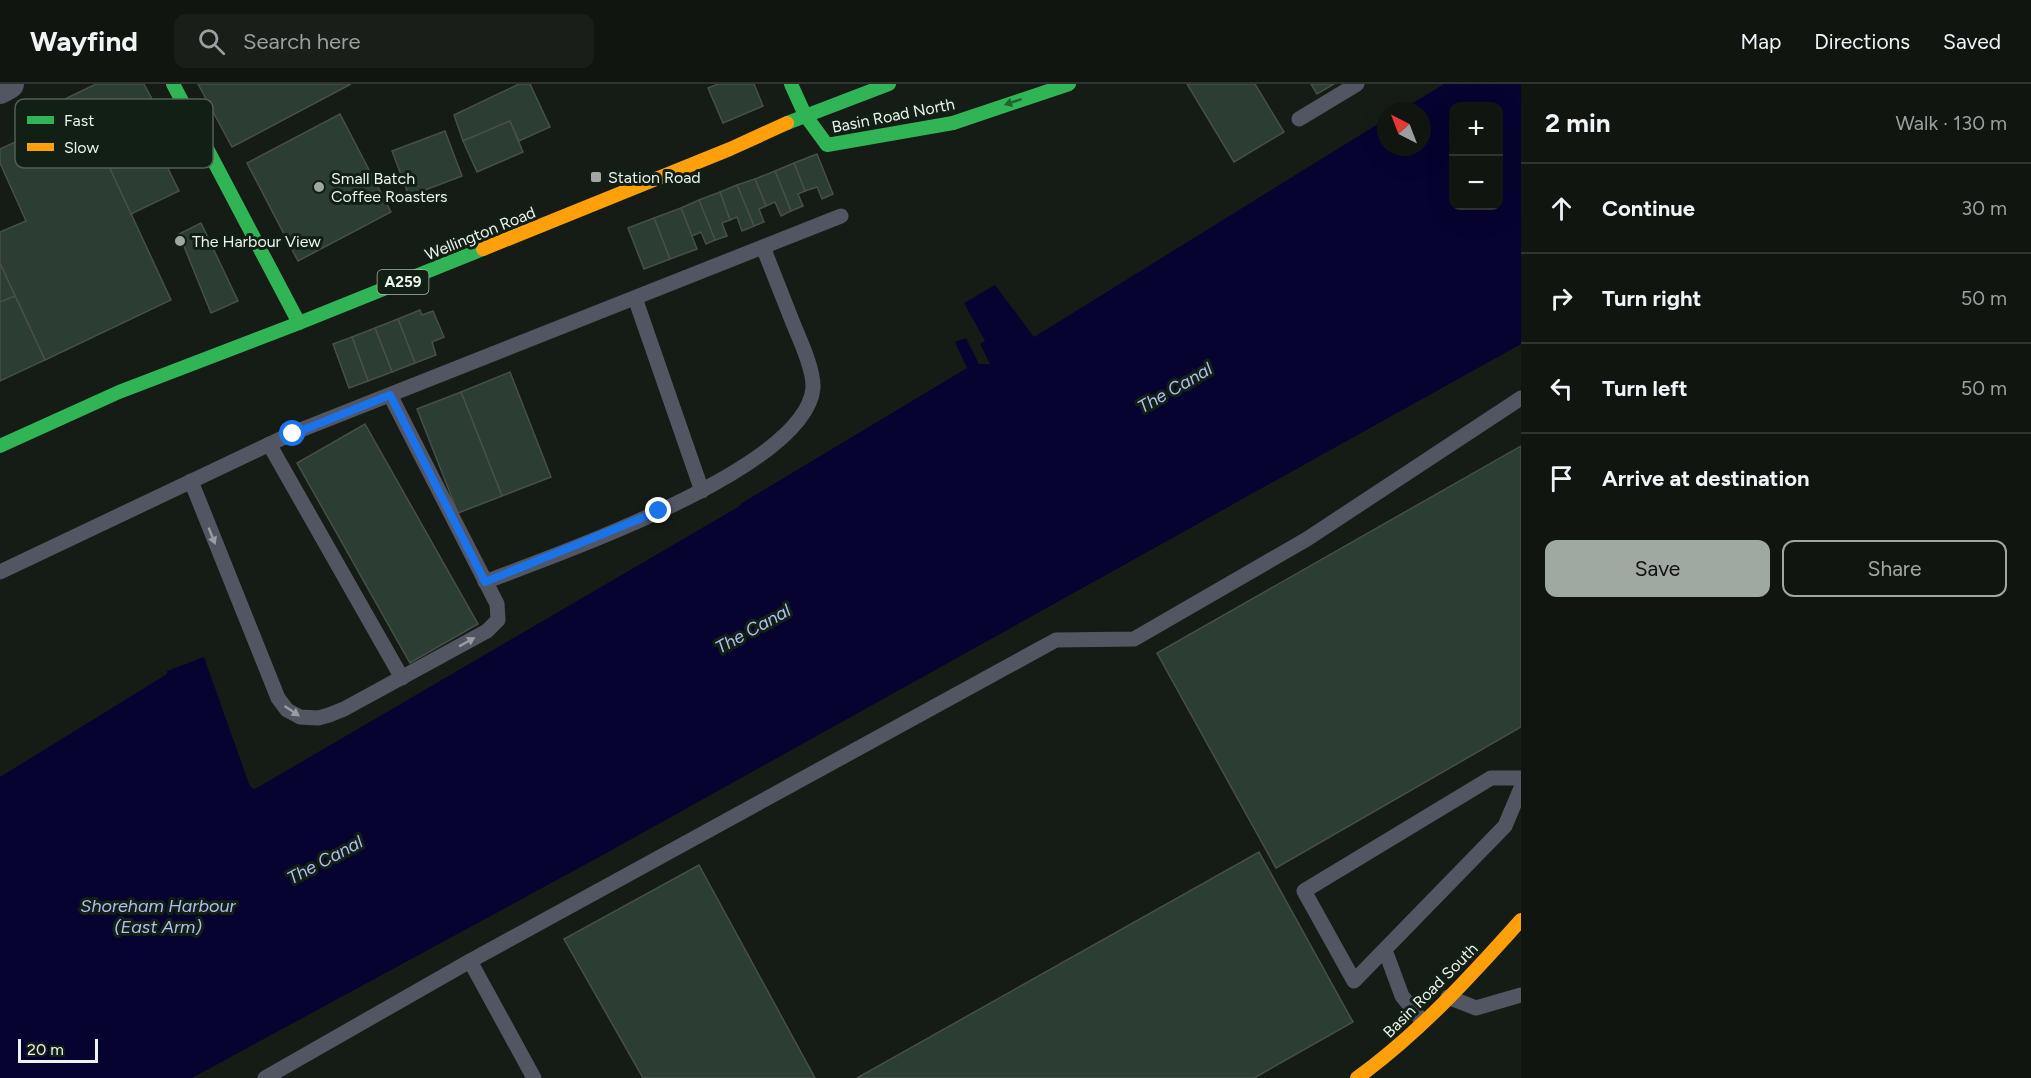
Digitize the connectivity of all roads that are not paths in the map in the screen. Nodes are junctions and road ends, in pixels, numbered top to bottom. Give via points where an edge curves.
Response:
1 (9, 84) edge
2 (173, 84) edge
3 (791, 84) edge
4 (889, 84) edge
5 (1069, 84) edge
6 (1357, 84) edge
7 (0, 89) edge
8 (181, 99) edge
9 (805, 115) junction
10 (1299, 119) dead end
11 (213, 160) edge
12 (841, 216) dead end
13 (763, 247) junction
14 (635, 298) junction
15 (299, 323) junction
16 (390, 395) junction
17 (1521, 398) edge
18 (269, 444) junction
19 (0, 446) edge
20 (191, 481) junction
21 (702, 491) junction
22 (0, 572) edge
23 (485, 582) junction
24 (402, 678) junction
25 (1521, 778) edge
26 (1521, 788) edge
27 (1521, 920) edge
28 (1385, 950) junction
29 (470, 961) junction
30 (1521, 995) edge
31 (1448, 997) junction
32 (1423, 1022) junction
33 (265, 1078) edge
34 (534, 1078) edge
35 (1357, 1078) edge

1 - 7 street
2 - 8 main road
3 - 9 main road
4 - 9 main road, A259
5 -> 9 main road, Basin Road North via 952,123 827,145
6 - 10 lane
9 - 15 main road, Wellington Road / A259
11 - 15 main road
12 - 13 lane
13 - 14 lane
13 - 21 lane via 807,356 813,388 806,411 788,433
14 - 16 lane
14 - 21 lane
15 - 19 main road, Wellington Road / A259 via 119,392
16 - 18 lane
16 - 23 lane
17 - 29 lane via 1306,539 1134,639 1056,640
18 - 20 lane
18 - 24 lane
20 - 22 lane
20 -> 24 lane via 274,690 287,710 300,717 318,718 344,709
21 - 23 lane
24 -> 23 lane via 493,626 499,612
25 - 28 lane via 1491,778 1304,891 1354,981
26 - 28 lane via 1505,826
27 - 31 main road, Basin Road South
28 - 32 lane via 1402,996
29 - 33 lane
29 - 34 lane
30 - 31 lane via 1476,1008
31 - 32 main road, Basin Road South
32 - 35 main road, Basin Road South

